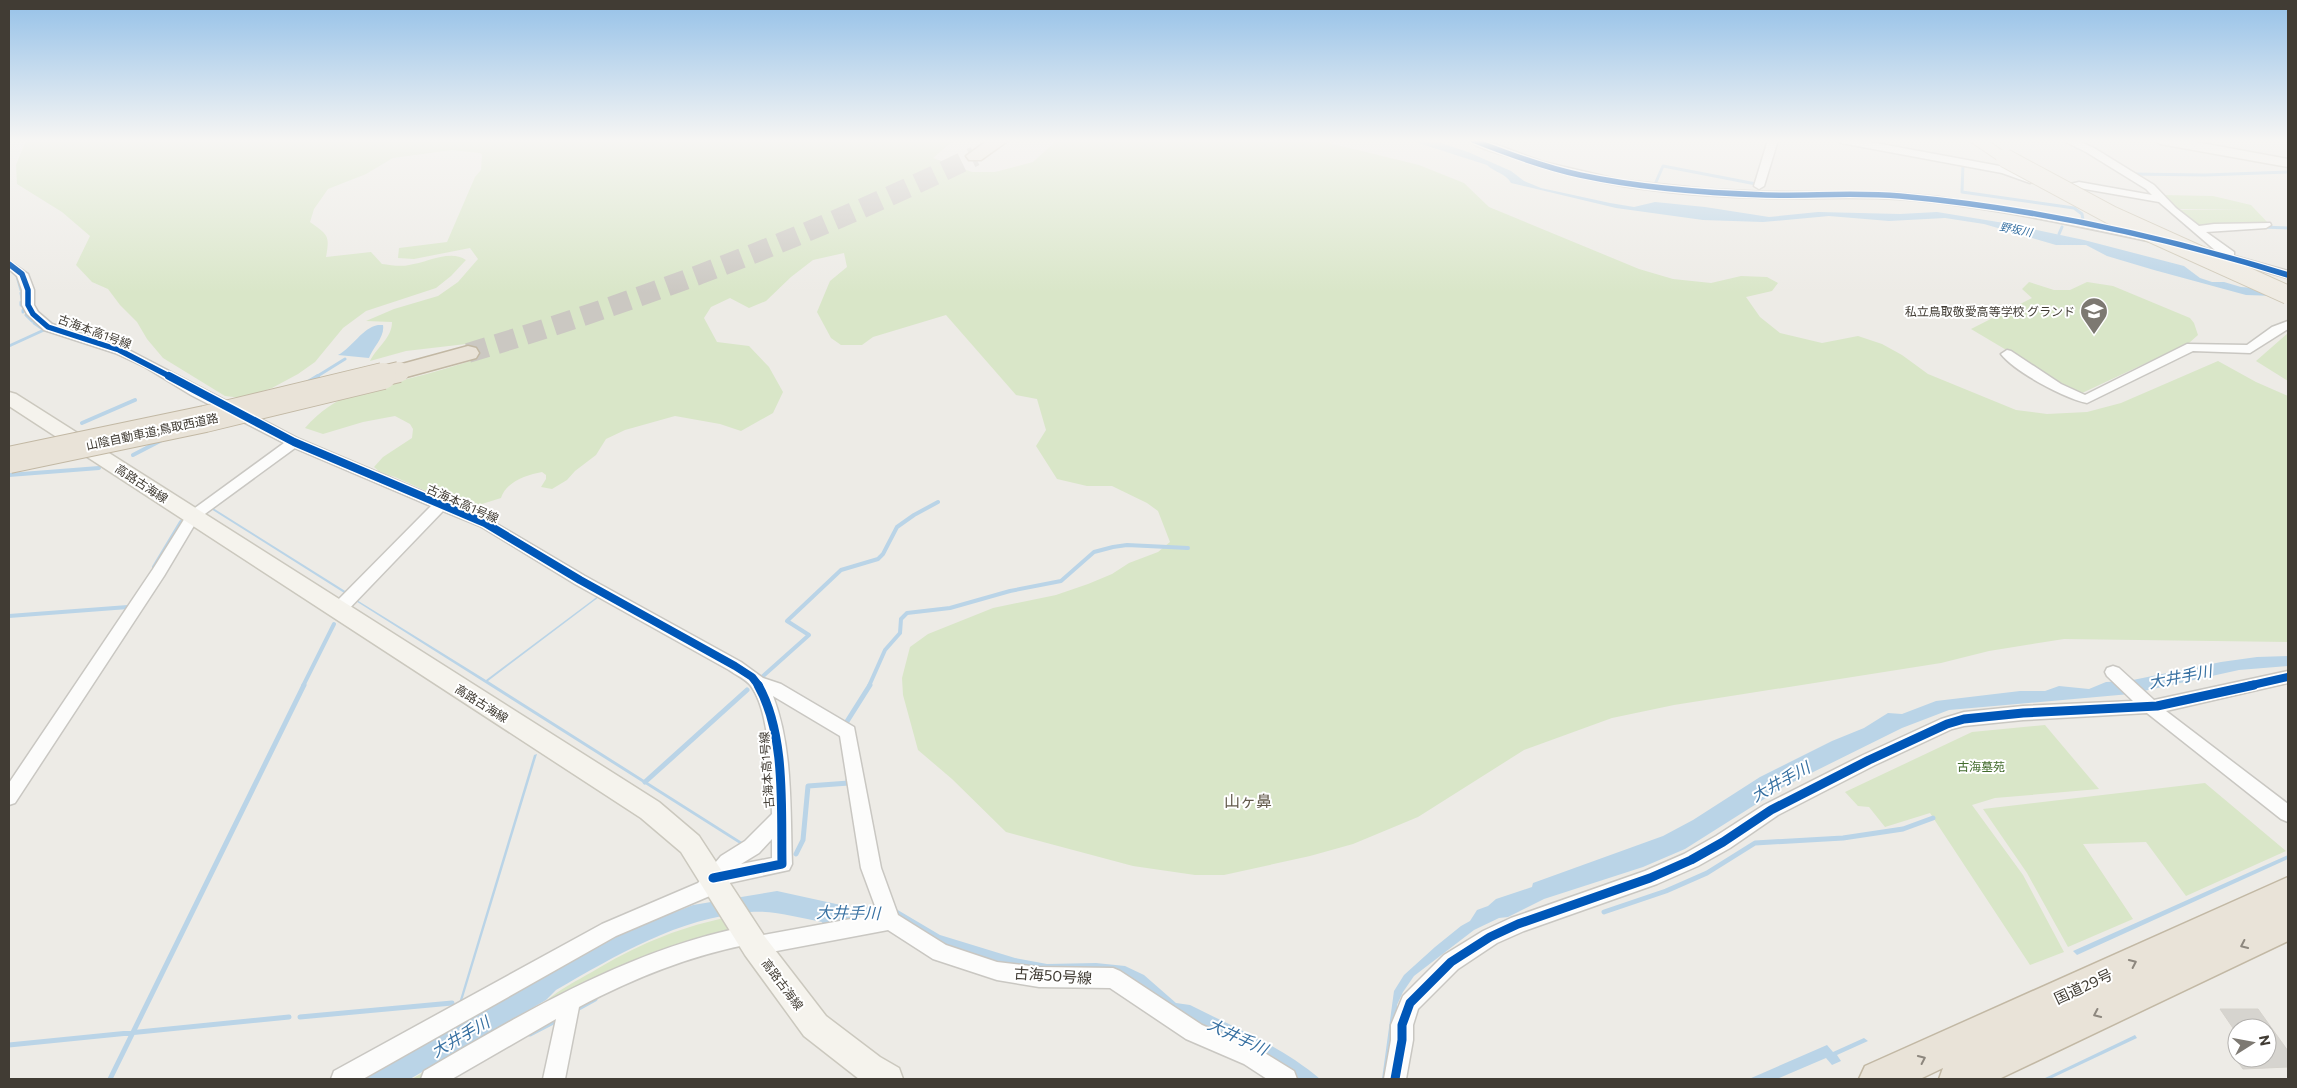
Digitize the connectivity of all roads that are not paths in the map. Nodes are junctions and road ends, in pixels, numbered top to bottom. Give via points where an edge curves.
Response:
1 (1703, 191) edge
2 (2050, 191) edge
3 (2068, 191) edge
4 (2077, 191) edge
5 (2111, 191) edge
6 (2154, 191) edge
7 (2163, 200) junction
8 (2266, 225) dead end
9 (2198, 230) junction
10 (2138, 235) junction
11 (2246, 262) junction
12 (9, 264) edge
13 (2288, 273) edge
14 (2288, 288) edge
15 (2288, 294) edge
16 (2288, 325) edge
17 (467, 351) tunnel mouth
18 (2007, 354) dead end
19 (399, 370) junction
20 (9, 398) edge
21 (294, 442) junction
22 (91, 450) junction
23 (9, 454) edge
24 (9, 460) edge
25 (9, 465) edge
26 (440, 504) junction
27 (193, 516) junction
28 (338, 610) junction
29 (2113, 672) dead end
30 (2288, 677) edge
31 (758, 684) junction
32 (2150, 707) junction
33 (9, 798) edge
34 (2288, 814) edge
35 (781, 817) junction
36 (717, 886) junction
37 (2288, 892) edge
38 (890, 920) junction
39 (2288, 924) edge
40 (749, 936) junction
41 (570, 1000) junction
42 (342, 1079) edge
43 (432, 1079) edge
44 (554, 1079) edge
45 (888, 1079) edge
46 (1286, 1079) edge
47 (1395, 1079) edge
48 (1878, 1079) edge
49 (1958, 1079) edge

1 - 10 street via 1766,196 1853,195 1938,200
2 - 10 street
3 - 15 main road, bridge via 2111,215
4 - 14 main road
5 - 7 street
6 - 7 street
7 - 9 street
8 - 9 street
9 - 11 street via 2220,248
10 - 11 street
11 - 13 street
12 - 21 street, 古海本高1号線 via 22,274 33,314 48,327 119,350 149,364
16 - 18 street via 2250,349 2191,347 2087,399 2079,398
17 - 19 highway, 山陰自動車道;鳥取西道路
19 - 23 highway, 山陰自動車道;鳥取西道路, bridge via 223,411
19 - 24 highway, 山陰自動車道;鳥取西道路, bridge via 314,395
20 - 22 main road, 高路古海線
21 - 26 street, 古海本高1号線
21 - 27 street
22 - 25 street
22 - 27 main road, 高路古海線
26 - 28 street
26 - 31 street, 古海本高1号線 via 485,523 735,666
27 - 28 main road, 高路古海線
27 - 33 street
28 - 36 main road, 高路古海線 via 650,810 690,844
29 - 32 street
30 - 32 street
31 - 35 street, 古海本高1号線 via 773,720
31 - 38 street via 775,689 848,732 871,868
32 - 34 street
32 - 47 street via 2023,713 1964,719 1947,724 1771,810 1691,860 1490,937 1451,962 1410,1003 1402,1025
35 - 36 street via 752,847 728,862
35 - 36 street, 古海本高1号線 via 782,864
36 - 40 main road, 高路古海線
36 - 42 street via 608,930
48 -> 37 highway, 国道29号
38 - 40 street
38 - 46 street, 古海50号線 via 940,952 997,971 1039,977 1113,978 1194,1032 1252,1057
39 -> 49 highway
40 - 41 street via 676,953
40 - 45 main road, 高路古海線 via 816,1026
41 - 43 street
41 - 44 street

